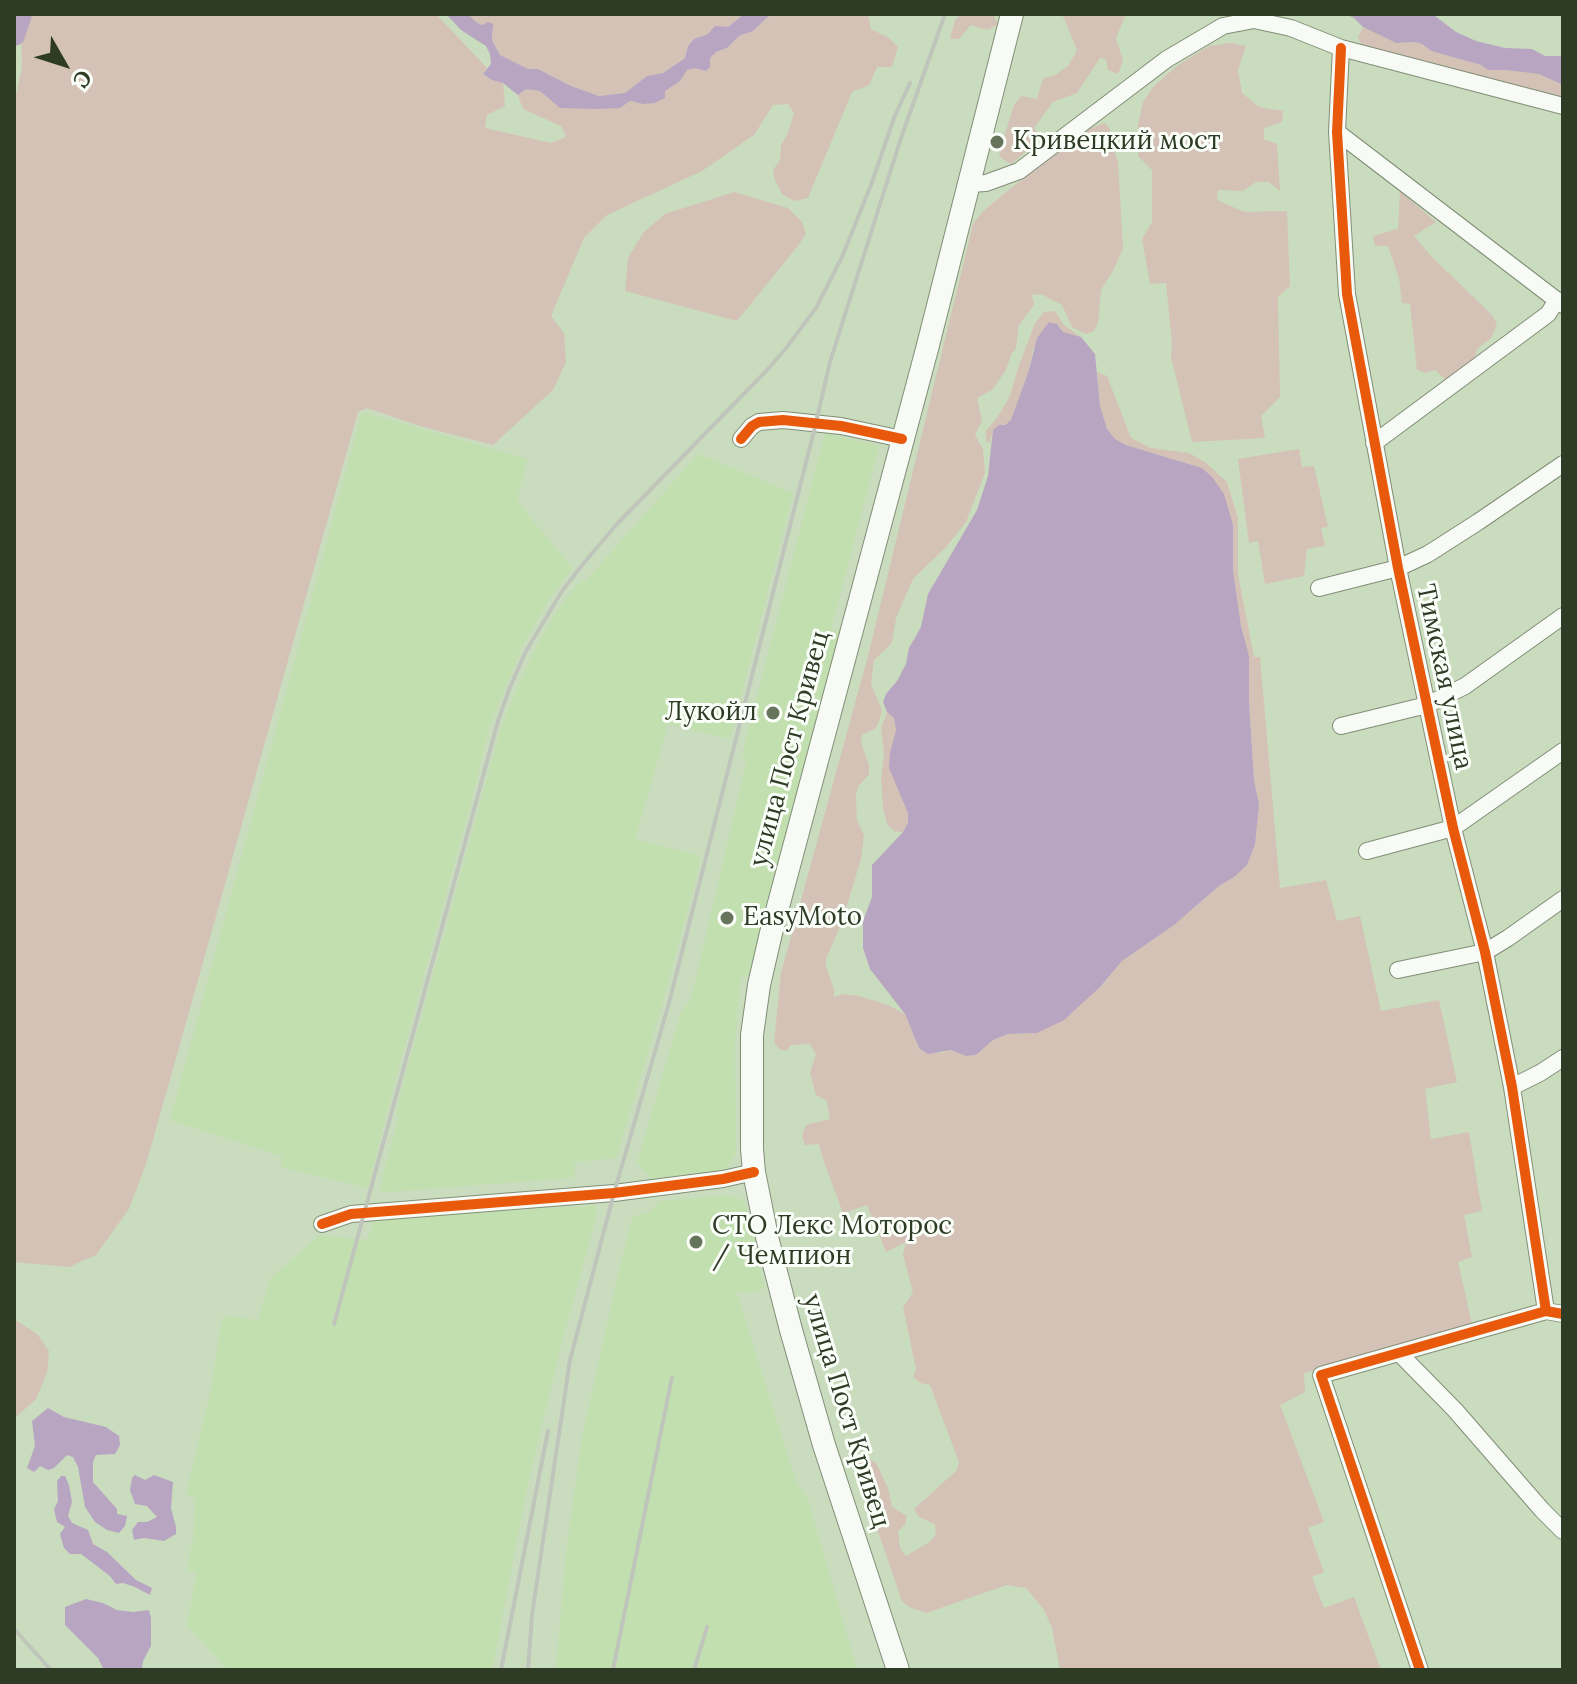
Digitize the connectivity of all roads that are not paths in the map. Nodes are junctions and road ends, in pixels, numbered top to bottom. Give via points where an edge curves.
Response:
1 (1012, 14) edge
2 (1341, 48) junction
3 (1563, 106) edge
4 (1337, 132) junction
5 (969, 184) junction
6 (1561, 303) edge
7 (741, 439) dead end
8 (902, 439) junction
9 (1374, 443) junction
10 (1563, 464) edge
11 (1398, 568) junction
12 (1319, 588) dead end
13 (1563, 616) edge
14 (1427, 705) junction
15 (1341, 726) dead end
16 (1563, 751) edge
17 (1453, 828) junction
18 (1367, 851) dead end
19 (1563, 899) edge
20 (1485, 952) junction
21 (1398, 970) dead end
22 (1563, 1058) edge
23 (1512, 1087) junction
24 (754, 1172) junction
25 (322, 1224) dead end
26 (1555, 1313) edge
27 (1399, 1353) junction
28 (1563, 1531) edge
29 (897, 1667) edge
30 (1420, 1670) edge

1 - 5 main road, улица Пост Кривец
2 - 3 street
2 - 4 street, Тимская улица
2 - 5 street via 1254,20 1223,26 1167,59 1019,171
4 - 6 street
4 - 9 street, Тимская улица via 1347,294
5 - 8 main road, улица Пост Кривец
6 - 9 street
7 - 8 street via 759,422 783,420
8 - 24 main road, улица Пост Кривец via 759,985 752,1035
9 - 11 street, Тимская улица
10 - 11 street via 1428,554
11 - 12 street
11 - 14 street, Тимская улица
13 - 14 street via 1465,686
14 - 15 street
14 - 17 street, Тимская улица
16 - 17 street
17 - 18 street
17 - 20 street, Тимская улица
19 - 20 street
20 - 21 street
20 - 23 street, Тимская улица
22 - 23 street
23 - 26 street, Тимская улица
24 - 25 street via 596,1194 351,1214
24 - 29 main road, улица Пост Кривец via 824,1445
26 - 27 street
27 - 28 street
27 - 30 street via 1321,1375

